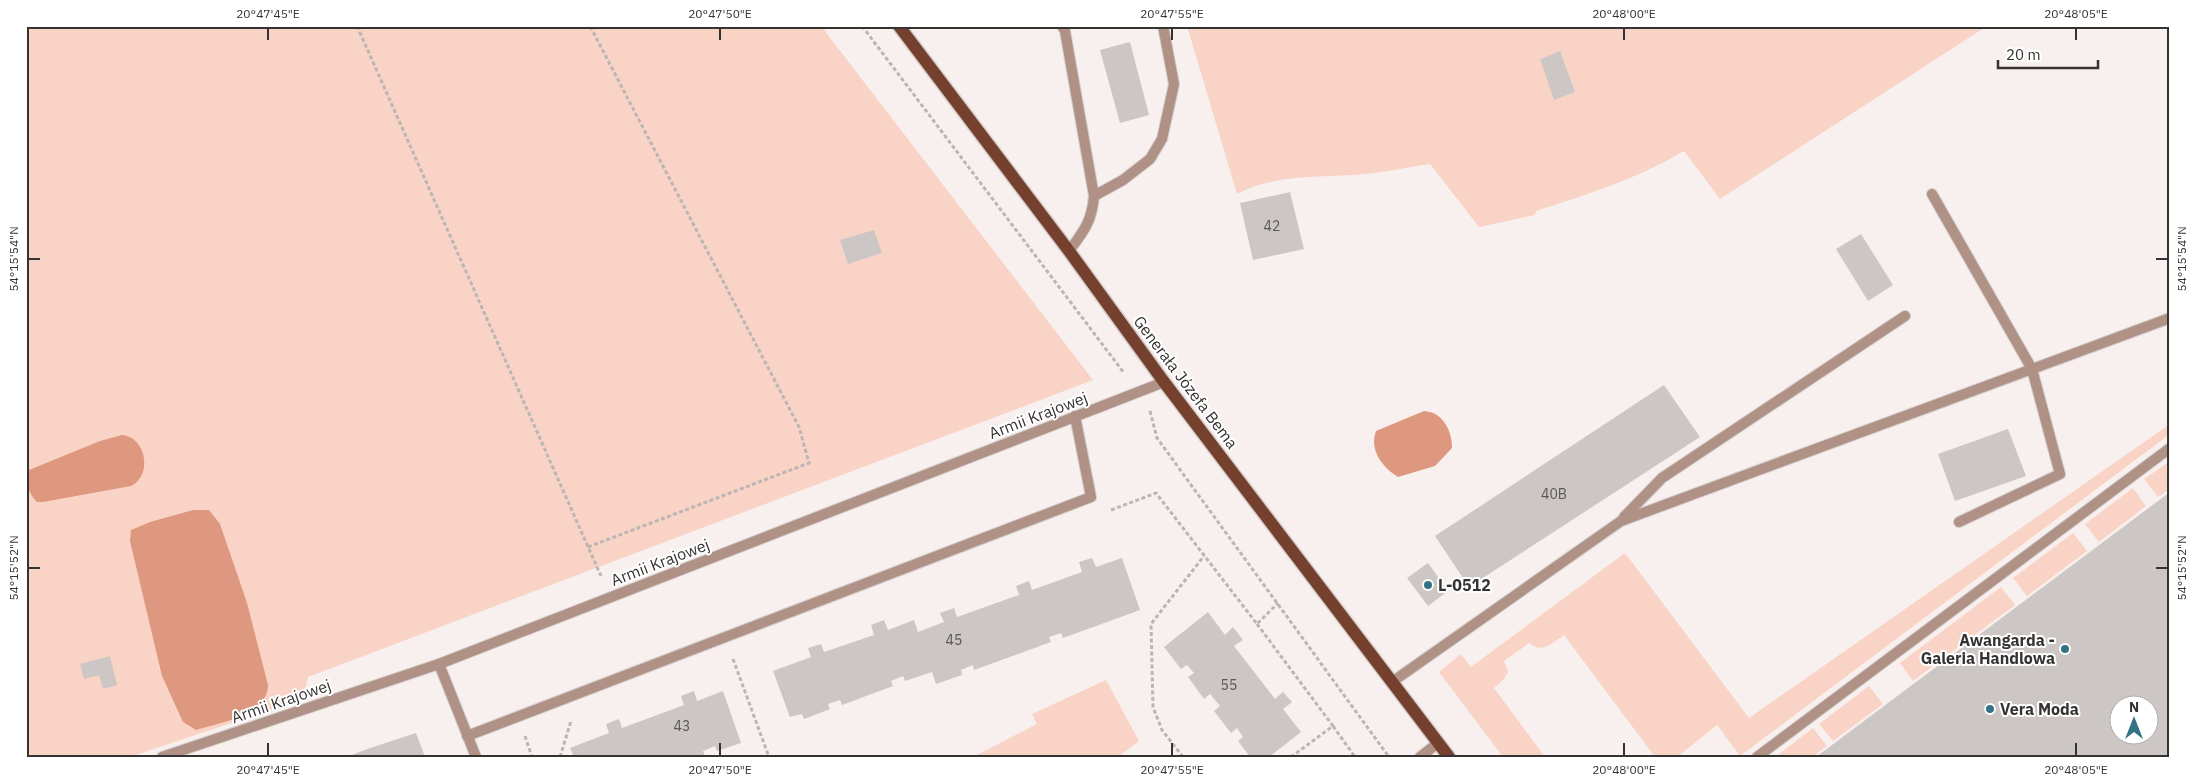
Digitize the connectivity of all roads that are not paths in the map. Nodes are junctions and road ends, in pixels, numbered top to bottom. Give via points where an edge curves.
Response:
1 (899, 26) edge
2 (1163, 26) edge
3 (1067, 28) edge
4 (1932, 194) dead end
5 (1094, 196) junction
6 (1069, 251) junction
7 (1904, 316) dead end
8 (2170, 318) edge
9 (2032, 369) junction
10 (1164, 382) junction
11 (1075, 416) junction
12 (2170, 448) edge
13 (1621, 521) junction
14 (1959, 522) dead end
15 (439, 664) junction
16 (1392, 682) junction
17 (467, 736) junction
18 (1438, 742) junction
19 (162, 757) edge
20 (476, 757) edge
21 (1420, 757) edge
22 (1449, 757) edge
23 (1757, 757) edge

1 - 6 main road, Generała Józefa Bema
2 - 5 street via 1174,84 1162,139 1150,159 1123,180
3 - 5 street
4 - 9 street
5 - 6 street via 1088,226
6 - 10 main road, Generała Józefa Bema
7 - 13 street via 1662,478
8 - 9 street
9 - 13 street
9 - 14 street via 2060,474
10 - 11 street, Armii Krajowej
10 - 16 main road, Generała Józefa Bema
11 - 15 street, Armii Krajowej
11 - 17 street via 1091,497
12 - 23 street
13 - 16 street
15 - 17 street
15 - 19 street, Armii Krajowej
16 - 18 main road, Generała Józefa Bema
17 - 20 street
18 - 21 street
18 - 22 main road, Generała Józefa Bema

